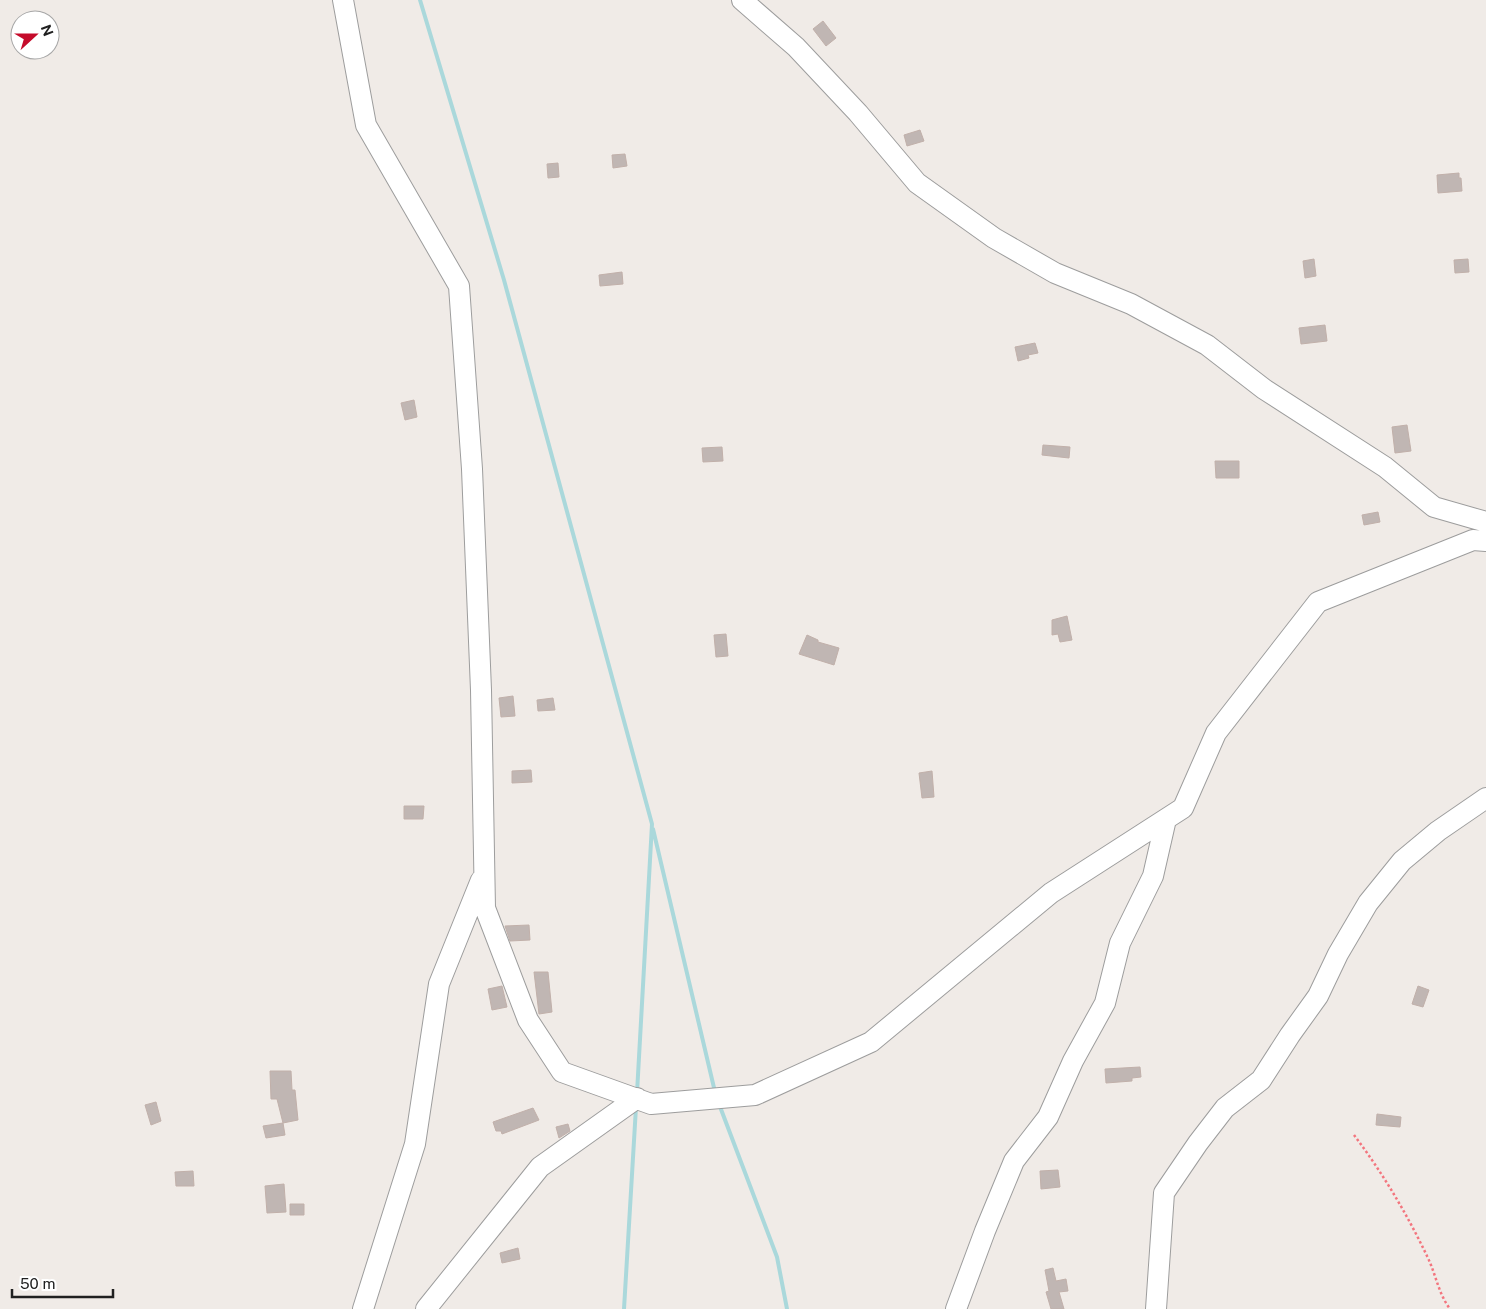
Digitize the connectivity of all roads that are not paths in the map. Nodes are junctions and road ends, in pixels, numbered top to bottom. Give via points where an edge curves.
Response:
1 (343, 0) edge
2 (742, 0) edge
3 (1486, 522) edge
4 (1482, 538) edge
5 (1486, 798) edge
6 (1166, 819) junction
7 (485, 872) junction
8 (637, 1098) junction
9 (363, 1309) edge
10 (426, 1309) edge
11 (956, 1309) edge
12 (1156, 1309) edge

1 - 7 street via 366,125 459,286 472,469
2 - 3 street via 796,47 917,183 994,238 1054,273 1130,304 1208,345 1264,389 1385,467 1434,507
4 - 6 street via 1318,602 1216,733 1183,808
5 - 12 street via 1402,861 1368,903 1318,996 1261,1080 1225,1108 1164,1193
6 - 8 street via 1051,893 871,1042 755,1095 651,1104
6 - 11 street via 1153,876 1120,943 1105,1003 1073,1061 1048,1117 1014,1161
7 - 8 street via 485,908 528,1020 562,1072
7 - 9 street via 439,984 415,1144
8 - 10 street via 540,1167

